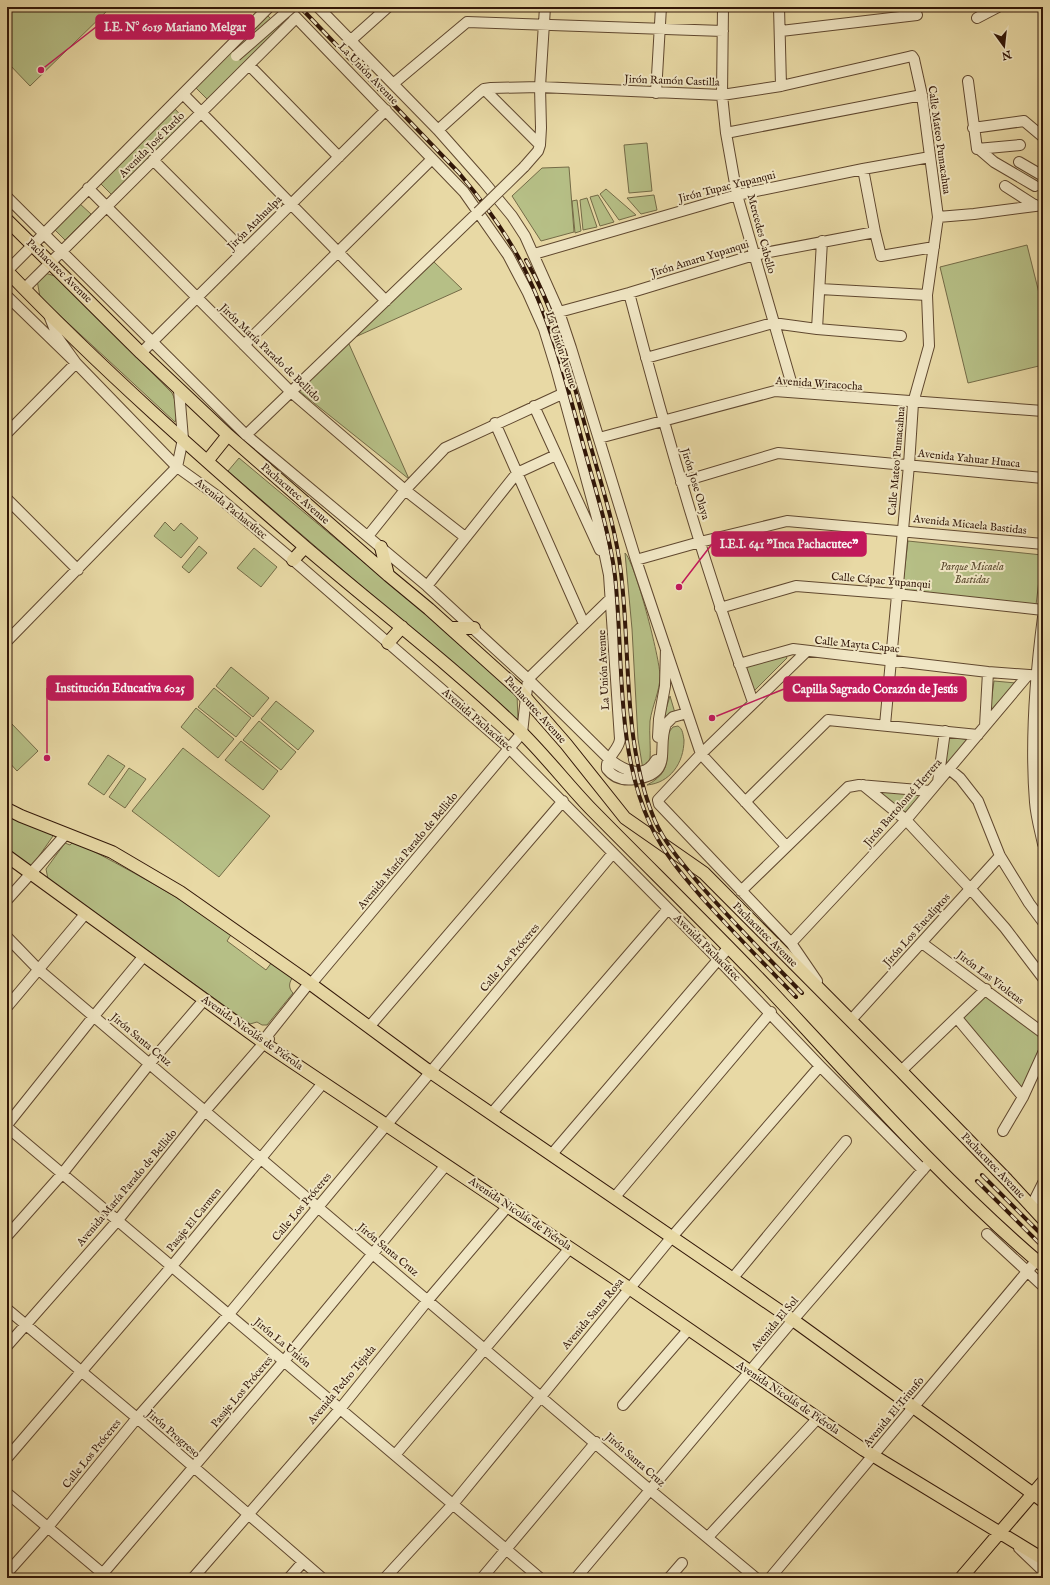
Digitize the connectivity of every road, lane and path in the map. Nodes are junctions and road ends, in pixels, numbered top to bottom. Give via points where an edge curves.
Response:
1 (269, 7) edge
2 (286, 7) edge
3 (292, 7) edge
4 (318, 7) edge
5 (388, 7) edge
6 (545, 7) edge
7 (661, 7) edge
8 (724, 7) edge
9 (779, 7) edge
10 (998, 7) edge
11 (917, 15) dead end
12 (296, 18) junction
13 (977, 18) dead end
14 (545, 25) junction
15 (660, 28) junction
16 (781, 30) junction
17 (723, 31) junction
18 (350, 41) junction
19 (914, 60) joint
20 (213, 64) junction
21 (249, 65) junction
22 (968, 81) dead end
23 (393, 84) junction
24 (781, 86) junction
25 (540, 87) junction
26 (484, 89) junction
27 (656, 92) junction
28 (183, 94) junction
29 (722, 95) junction
30 (922, 95) junction
31 (386, 110) junction
32 (201, 112) junction
33 (973, 128) junction
34 (438, 130) junction
35 (726, 133) junction
36 (1043, 137) edge
37 (540, 145) junction
38 (1020, 146) dead end
39 (980, 150) junction
40 (339, 157) junction
41 (930, 157) junction
42 (432, 158) junction
43 (153, 160) junction
44 (1019, 162) dead end
45 (863, 169) junction
46 (1043, 176) edge
47 (1005, 186) dead end
48 (1034, 186) dead end
49 (88, 188) junction
50 (738, 195) junction
51 (7, 197) edge
52 (291, 204) junction
53 (1040, 205) edge
54 (107, 206) junction
55 (476, 209) junction
56 (938, 217) junction
57 (7, 220) edge
58 (874, 232) junction
59 (44, 233) junction
60 (822, 241) junction
61 (33, 245) junction
62 (934, 247) junction
63 (62, 251) junction
64 (244, 251) junction
65 (338, 252) junction
66 (534, 254) junction
67 (754, 255) junction
68 (51, 262) junction
69 (7, 271) edge
70 (24, 289) junction
71 (820, 289) junction
72 (629, 293) junction
73 (927, 294) junction
74 (7, 296) edge
75 (197, 297) junction
76 (386, 301) junction
77 (559, 312) junction
78 (49, 315) junction
79 (773, 323) junction
80 (818, 329) junction
81 (901, 336) dead end
82 (151, 343) junction
83 (244, 345) junction
84 (141, 352) junction
85 (646, 358) junction
86 (76, 363) junction
87 (180, 390) junction
88 (291, 392) junction
89 (794, 392) junction
90 (562, 394) junction
91 (913, 403) junction
92 (534, 406) junction
93 (1043, 411) edge
94 (664, 420) junction
95 (495, 424) junction
96 (7, 433) edge
97 (228, 435) junction
98 (246, 436) junction
99 (599, 438) junction
100 (183, 439) junction
101 (556, 455) junction
102 (208, 460) junction
103 (909, 465) junction
104 (177, 467) junction
105 (517, 473) junction
106 (1043, 478) edge
107 (681, 482) junction
108 (406, 490) junction
109 (7, 499) edge
110 (903, 530) junction
111 (368, 536) junction
112 (465, 537) junction
113 (700, 542) junction
114 (1043, 544) edge
115 (305, 546) junction
116 (381, 547) junction
117 (293, 560) junction
118 (636, 560) junction
119 (607, 562) junction
120 (78, 570) junction
121 (388, 575) junction
122 (427, 586) junction
123 (896, 594) junction
124 (611, 598) junction
125 (720, 608) junction
126 (1043, 610) edge
127 (1043, 617) edge
128 (584, 624) junction
129 (402, 626) junction
130 (450, 628) junction
131 (474, 628) junction
132 (7, 641) edge
133 (388, 643) junction
134 (666, 649) junction
135 (806, 651) junction
136 (890, 660) junction
137 (739, 664) junction
138 (988, 672) junction
139 (1036, 676) edge
140 (528, 678) junction
141 (676, 684) junction
142 (665, 686) junction
143 (525, 697) junction
144 (753, 702) junction
145 (687, 713) junction
146 (885, 725) junction
147 (985, 726) junction
148 (945, 731) junction
149 (522, 733) junction
150 (978, 735) junction
151 (1038, 739) edge
152 (510, 749) junction
153 (701, 754) junction
154 (609, 759) junction
155 (950, 769) junction
156 (938, 782) junction
157 (863, 785) junction
158 (930, 791) junction
159 (563, 801) junction
160 (745, 802) junction
161 (7, 809) edge
162 (906, 820) junction
163 (66, 834) junction
164 (1043, 844) edge
165 (786, 846) junction
166 (612, 854) junction
167 (7, 856) edge
168 (1000, 856) junction
169 (31, 874) junction
170 (970, 889) junction
171 (741, 891) junction
172 (7, 900) edge
173 (668, 909) junction
174 (86, 913) junction
175 (1043, 922) edge
176 (7, 937) edge
177 (791, 943) junction
178 (922, 943) junction
179 (729, 947) junction
180 (144, 956) junction
181 (718, 959) junction
182 (38, 969) junction
183 (1043, 978) edge
184 (311, 984) junction
185 (986, 990) junction
186 (827, 996) junction
187 (204, 1000) junction
188 (7, 1007) edge
189 (771, 1012) junction
190 (94, 1016) junction
191 (957, 1018) junction
192 (851, 1020) junction
193 (369, 1027) junction
194 (1043, 1033) edge
195 (264, 1043) junction
196 (1043, 1053) edge
197 (150, 1064) junction
198 (820, 1066) junction
199 (901, 1071) junction
200 (431, 1072) junction
201 (324, 1082) junction
202 (1023, 1097) junction
203 (205, 1111) junction
204 (492, 1113) junction
205 (386, 1124) junction
206 (7, 1126) edge
207 (1003, 1131) dead end
208 (846, 1141) dead end
209 (552, 1154) junction
210 (261, 1158) junction
211 (932, 1160) junction
212 (446, 1165) junction
213 (923, 1170) junction
214 (62, 1174) junction
215 (1043, 1183) edge
216 (614, 1198) junction
217 (318, 1206) junction
218 (508, 1206) junction
219 (1031, 1207) junction
220 (1043, 1219) edge
221 (118, 1220) junction
222 (987, 1234) dead end
223 (7, 1236) edge
224 (671, 1238) junction
225 (570, 1248) junction
226 (373, 1253) junction
227 (1040, 1263) edge
228 (172, 1266) junction
229 (1027, 1271) junction
230 (732, 1279) junction
231 (1043, 1286) edge
232 (630, 1289) junction
233 (428, 1300) junction
234 (7, 1310) edge
235 (229, 1314) junction
236 (793, 1320) junction
237 (26, 1325) junction
238 (688, 1329) junction
239 (7, 1346) edge
240 (484, 1348) junction
241 (284, 1361) junction
242 (81, 1371) junction
243 (750, 1372) junction
244 (540, 1396) junction
245 (623, 1405) dead end
246 (340, 1408) junction
247 (913, 1408) junction
248 (137, 1418) junction
249 (818, 1418) junction
250 (596, 1442) junction
251 (395, 1455) junction
252 (872, 1455) junction
253 (7, 1458) edge
254 (194, 1467) junction
255 (1043, 1482) edge
256 (650, 1490) junction
257 (7, 1492) edge
258 (1033, 1494) junction
259 (1043, 1501) edge
260 (453, 1504) junction
261 (248, 1513) junction
262 (48, 1527) junction
263 (998, 1534) junction
264 (708, 1537) junction
265 (1010, 1540) junction
266 (507, 1549) junction
267 (1043, 1559) edge
268 (303, 1562) junction
269 (682, 1563) dead end
270 (1043, 1571) edge
271 (7, 1573) edge
272 (104, 1577) edge
273 (193, 1578) edge
274 (289, 1578) edge
275 (322, 1578) edge
276 (385, 1578) edge
277 (482, 1578) edge
278 (540, 1578) edge
279 (576, 1578) edge
280 (669, 1578) edge
281 (756, 1578) edge
282 (770, 1578) edge
283 (961, 1578) edge

1 - 20 street, Avenida José Pardo
2 - 12 street, La Unión Avenue
3 - 20 street, bridge via 236,56
4 - 18 street, La Unión Avenue
5 - 18 street
6 - 14 street
7 - 15 street
8 - 17 street, Mercedes Cabello
9 - 16 street
10 - 13 street
11 - 16 street
12 - 21 street, Avenida José Pardo
12 - 31 street, La Unión Avenue
14 - 15 street
14 - 23 street via 467,22
14 - 25 street
15 - 17 street
15 - 27 street
16 - 24 street
17 - 29 street, Mercedes Cabello
18 - 23 street, La Unión Avenue
19 - 24 street, Jirón Ramón Castilla via 912,56
19 - 30 street, Calle Mateo Pumacahua
20 - 28 street, Avenida José Pardo
21 - 32 street, Avenida José Pardo
21 - 40 street
22 - 33 street
23 - 34 street, La Unión Avenue
24 - 29 street, Jirón Ramón Castilla
25 - 26 street, Jirón Ramón Castilla
25 - 27 street, Jirón Ramón Castilla
25 - 37 street
26 - 34 street
26 - 37 street
27 - 29 street, Jirón Ramón Castilla
28 - 32 street
28 - 49 street, Avenida José Pardo
29 - 35 street, Mercedes Cabello
30 - 35 street
30 - 41 street, Calle Mateo Pumacahua
31 - 40 street, Jirón Atahualpa
31 - 42 street, La Unión Avenue
32 - 43 street, Avenida José Pardo
32 - 52 street
33 - 36 street via 1024,120
33 - 39 street via 976,148
34 - 66 street, La Unión Avenue via 512,216
35 - 50 street, Mercedes Cabello
37 - 55 street, bridge via 524,167
38 - 39 street
39 - 48 street via 994,162
40 - 52 street, Jirón Atahualpa
41 - 45 street, Jirón Tupac Yupanqui
41 - 56 street, Calle Mateo Pumacahua
42 - 55 street, La Unión Avenue
42 - 65 street
43 - 54 street, Avenida José Pardo
43 - 64 street
44 - 46 street
45 - 50 street, Jirón Tupac Yupanqui
45 - 58 street
47 - 53 street
49 - 54 street, Jirón María Parado de Bellido
49 - 59 street, Avenida José Pardo
50 - 66 street, Jirón Tupac Yupanqui
50 - 67 street, Mercedes Cabello
51 - 59 street
52 - 64 street, Jirón Atahualpa
52 - 65 street
53 - 56 street
54 - 63 street, Avenida José Pardo
54 - 75 street, Jirón María Parado de Bellido
55 - 76 street
55 - 76 street via 392,289
55 - 90 street, La Unión Avenue via 508,254 528,293 544,329
56 - 62 street, Calle Mateo Pumacahua
57 - 61 main road, Pachacutec Avenue
58 - 60 street, Jirón Amaru Yupanqui
58 - 62 street via 879,254 884,257
59 - 61 street, Avenida José Pardo
59 - 63 street
60 - 67 street, Jirón Amaru Yupanqui
60 - 71 street
61 - 68 main road, Pachacutec Avenue
61 - 69 street, Avenida José Pardo
62 - 73 street, Calle Mateo Pumacahua
63 - 68 street, Avenida José Pardo
63 - 82 street
64 - 75 street, Jirón Atahualpa
65 - 76 street
65 - 83 street
66 - 77 street, La Unión Avenue
67 - 72 street, Jirón Amaru Yupanqui
67 - 79 street, Mercedes Cabello
68 - 70 street, Avenida José Pardo
68 - 84 main road, Pachacutec Avenue
69 - 70 main road
70 - 78 main road
71 - 73 street
71 - 80 street
72 - 77 street, Jirón Amaru Yupanqui
72 - 85 street, Jirón Jose Olaya
73 - 91 street, Calle Mateo Pumacahua via 929,346
74 - 86 street, Avenida Pachacútec
75 - 82 street, Jirón Atahualpa
75 - 83 street, Jirón María Parado de Bellido
76 - 88 street
77 - 99 street, La Unión Avenue
78 - 86 street via 58,338
78 - 100 main road
79 - 80 street
79 - 85 street
79 - 89 street, Mercedes Cabello
80 - 81 street
82 - 84 street, Jirón Atahualpa
82 - 98 street
83 - 88 street, Jirón María Parado de Bellido
84 - 87 main road, Pachacutec Avenue
85 - 94 street, Jirón Jose Olaya
86 - 96 street
86 - 104 street, Avenida Pachacútec
87 - 97 main road, Pachacutec Avenue
87 - 100 street
88 - 98 street
88 - 108 street, Jirón María Parado de Bellido
89 - 91 street, Avenida Wiracocha
89 - 94 street, Avenida Wiracocha via 774,391
90 - 92 street
90 - 119 street, La Unión Avenue
91 - 93 street, Avenida Wiracocha
91 - 103 street, Calle Mateo Pumacahua
92 - 95 street
92 - 101 street
94 - 99 street, Avenida Wiracocha
94 - 107 street, Jirón Jose Olaya
95 - 105 street
95 - 108 street via 445,448
97 - 102 main road
97 - 121 main road, Pachacutec Avenue
98 - 111 street
99 - 118 street, La Unión Avenue
100 - 102 main road
100 - 104 street
101 - 105 street
101 - 119 street
102 - 115 main road
103 - 106 street, Avenida Yahuar Huaca
103 - 107 street, Avenida Yahuar Huaca via 778,453
103 - 110 street, Calle Mateo Pumacahua
104 - 117 street, Avenida Pachacútec via 216,494
104 - 120 street
105 - 112 street
105 - 128 street
107 - 113 street, Jirón Jose Olaya
108 - 111 street
108 - 112 street, Jirón María Parado de Bellido
109 - 120 street
110 - 113 street, Avenida Micaela Bastidas via 787,521
110 - 114 street, Avenida Micaela Bastidas
110 - 123 street, Calle Mateo Pumacahua
111 - 116 street
112 - 122 street
113 - 118 street, Avenida Micaela Bastidas
113 - 125 street, Jirón Jose Olaya
115 - 117 main road
115 - 129 main road
116 - 121 main road
116 - 122 street
117 - 133 street, Avenida Pachacútec
118 - 134 street, La Unión Avenue
119 - 124 street, La Unión Avenue
120 - 132 street
121 - 130 main road, Pachacutec Avenue
122 - 131 street
123 - 125 street, Calle Cápac Yupanqui via 796,586
123 - 126 street, Calle Cápac Yupanqui
123 - 136 street, Calle Mateo Pumacahua
124 - 128 street
124 - 154 street, La Unión Avenue via 620,739 617,749
125 - 137 street, Jirón Jose Olaya
127 - 139 street
128 - 140 street
129 - 133 main road
129 - 149 main road
130 - 131 main road
130 - 143 main road, Pachacutec Avenue
131 - 140 street
133 - 152 street, Avenida Pachacútec
134 - 141 street, La Unión Avenue
134 - 142 street
135 - 136 street, Calle Mayta Capac
135 - 137 street via 793,650
135 - 144 street, Calle Mayta Capac
136 - 138 street, Calle Mayta Capac
136 - 146 street, Calle Mateo Pumacahua
137 - 144 street, Jirón Jose Olaya
138 - 139 street, Calle Mayta Capac
138 - 147 street
139 - 147 street, Jirón Bartolomé Herrera
139 - 151 street
140 - 143 street
140 - 154 street
141 - 142 street via 670,683
141 - 145 street, La Unión Avenue
142 - 154 street via 659,719 658,755 654,764 646,770 631,772
143 - 149 street
143 - 186 main road, Pachacutec Avenue via 625,818 704,874
144 - 153 street, Calle Mayta Capac
145 - 153 street, La Unión Avenue
145 - 154 street via 673,717 666,724 662,762 651,775 632,780 620,778 607,769
146 - 148 street
146 - 160 street via 828,720
147 - 150 street, Jirón Bartolomé Herrera
148 - 150 street
148 - 156 street
149 - 152 street, Avenida María Parado de Bellido
149 - 179 main road via 656,876
150 - 155 street, Jirón Bartolomé Herrera
151 - 164 street via 1035,803
152 - 159 street, Avenida Pachacútec
152 - 184 street, Avenida María Parado de Bellido
153 - 160 street
153 - 171 street, Calle Mayta Capac via 658,800 659,804
155 - 156 street, Jirón Bartolomé Herrera
155 - 168 street via 978,801
156 - 158 street, Jirón Bartolomé Herrera
157 - 158 street
157 - 162 street
157 - 165 street via 848,787
158 - 162 street, Jirón Bartolomé Herrera
159 - 166 street, Avenida Pachacútec
159 - 193 street
160 - 165 street
161 - 163 main road
162 - 170 street
162 - 177 street, Jirón Bartolomé Herrera
163 - 169 street
163 - 184 main road via 112,852 180,892
165 - 171 street
166 - 173 street, Avenida Pachacútec
166 - 200 street, Calle Los Próceres
167 - 169 main road, Avenida Nicolás de Piérola
168 - 170 street, Jirón Los Eucaliptos
168 - 175 street
169 - 172 street
169 - 174 main road, Avenida Nicolás de Piérola
170 - 178 street, Jirón Los Eucaliptos
170 - 183 street via 1005,928
171 - 177 street
173 - 181 street, Avenida Pachacútec
173 - 204 street
174 - 180 main road, Avenida Nicolás de Piérola
174 - 182 street
176 - 182 street, Jirón Santa Cruz
177 - 186 street
178 - 185 street, Jirón Las Violetas
178 - 192 street, Jirón Los Eucaliptos
179 - 181 street
179 - 211 main road via 829,1055
180 - 187 main road, Avenida Nicolás de Piérola
180 - 190 street
181 - 189 street, Avenida Pachacútec
181 - 209 street
182 - 188 street
182 - 190 street, Jirón Santa Cruz
184 - 193 main road
184 - 195 street, Avenida María Parado de Bellido via 267,1036
185 - 191 street
185 - 194 street, Jirón Las Violetas
186 - 192 main road, Pachacutec Avenue
187 - 195 main road, Avenida Nicolás de Piérola
187 - 197 street
189 - 198 street, Avenida Pachacútec
189 - 216 street
190 - 197 street, Jirón Santa Cruz
190 - 206 street
191 - 199 street
191 - 202 street
192 - 199 main road, Pachacutec Avenue
193 - 200 main road
195 - 201 main road, Avenida Nicolás de Piérola
195 - 203 street, Avenida María Parado de Bellido
196 - 202 street
197 - 203 street, Jirón Santa Cruz
197 - 214 street
198 - 213 street, Avenida Pachacútec
198 - 224 street, Avenida Santa Rosa
199 - 219 main road, Pachacutec Avenue
200 - 204 main road
200 - 205 street, Calle Los Próceres
201 - 205 main road, Avenida Nicolás de Piérola
201 - 210 street, Pasaje El Carmen
202 - 207 street
203 - 210 street, Jirón Santa Cruz
203 - 221 street, Avenida María Parado de Bellido
204 - 209 main road
205 - 212 main road, Avenida Nicolás de Piérola
205 - 217 street, Calle Los Próceres
206 - 214 street, Jirón La Unión
208 - 230 street
209 - 216 main road
210 - 217 street, Jirón Santa Cruz
210 - 228 street, Pasaje El Carmen
211 - 213 street, Avenida El Sol
211 - 227 main road
212 - 218 main road, Avenida Nicolás de Piérola
212 - 226 street, Pasaje Los Próceres
213 - 236 street, Avenida El Sol
214 - 221 street, Jirón La Unión
214 - 223 street
215 - 219 street
216 - 224 main road
217 - 226 street, Jirón Santa Cruz
217 - 235 street, Calle Los Próceres
218 - 225 main road, Avenida Nicolás de Piérola
218 - 233 street, Avenida Pedro Tejada
219 - 220 main road, Pachacutec Avenue
221 - 228 street, Jirón La Unión
221 - 237 street, Avenida María Parado de Bellido
222 - 229 street
224 - 230 main road
224 - 232 street, Avenida Santa Rosa
225 - 232 main road, Avenida Nicolás de Piérola
225 - 240 street
226 - 233 street, Jirón Santa Cruz
226 - 241 street, Pasaje Los Próceres
227 - 229 street, Avenida El Triunfo
228 - 235 street, Jirón La Unión
228 - 242 street, Pasaje El Carmen
229 - 231 street
229 - 247 street, Avenida El Triunfo
230 - 236 main road
232 - 238 main road, Avenida Nicolás de Piérola
232 - 244 street, Avenida Santa Rosa
233 - 240 street, Jirón Santa Cruz
233 - 246 street, Avenida Pedro Tejada
234 - 237 street, Jirón Progreso
235 - 241 street, Jirón La Unión
235 - 248 street, Calle Los Próceres
236 - 243 street, Avenida El Sol
236 - 247 main road
237 - 239 street, Avenida María Parado de Bellido
237 - 242 street, Jirón Progreso
238 - 243 main road, Avenida Nicolás de Piérola
238 - 245 street
240 - 244 street, Jirón Santa Cruz
240 - 251 street
241 - 246 street, Jirón La Unión
241 - 254 street, Pasaje Los Próceres
242 - 248 street, Jirón Progreso
242 - 253 street, Pasaje El Carmen
243 - 249 main road, Avenida Nicolás de Piérola
243 - 256 street, Avenida El Sol
244 - 250 street, Jirón Santa Cruz
244 - 260 street, Avenida Santa Rosa
246 - 251 street, Jirón La Unión
246 - 261 street, Avenida Pedro Tejada
247 - 252 street, Avenida El Triunfo
247 - 258 main road
248 - 254 street, Jirón Progreso
248 - 262 street, Calle Los Próceres
249 - 252 main road, Avenida Nicolás de Piérola
249 - 264 street
250 - 256 street, Jirón Santa Cruz
250 - 266 street
251 - 260 street, Jirón La Unión
252 - 263 main road, Avenida Nicolás de Piérola
252 - 282 street, Avenida El Triunfo
254 - 261 street, Jirón Progreso
254 - 272 street, Pasaje Los Próceres
255 - 258 main road
256 - 264 street, Jirón Santa Cruz
256 - 279 street, Avenida El Sol
257 - 262 street
258 - 259 main road
258 - 263 main road
260 - 266 street, Jirón La Unión
260 - 276 street, Avenida Santa Rosa
261 - 268 street, Jirón Progreso
261 - 273 street, Avenida Pedro Tejada
262 - 271 street, Calle Los Próceres
262 - 272 street
263 - 265 main road, Avenida Nicolás de Piérola
263 - 283 main road
264 - 281 street, Jirón Santa Cruz
265 - 267 main road, Avenida Nicolás de Piérola
265 - 270 street
266 - 277 street
266 - 278 street, Jirón La Unión
268 - 274 street
268 - 275 street, Jirón Progreso
269 - 280 street

